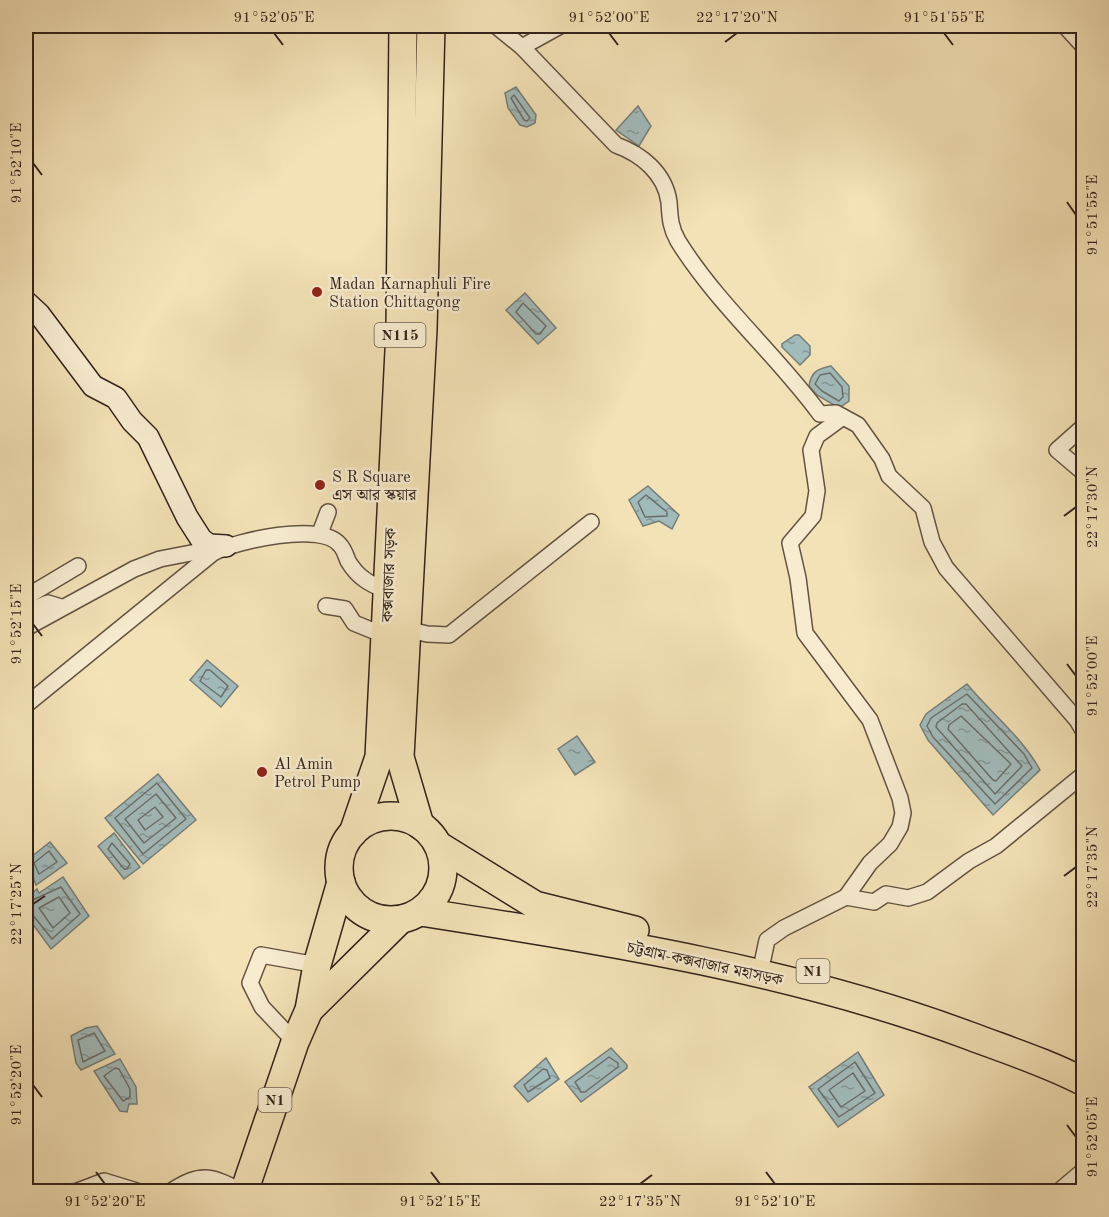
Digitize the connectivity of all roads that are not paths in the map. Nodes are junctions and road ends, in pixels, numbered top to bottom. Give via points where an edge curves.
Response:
1 (403, 26) edge
2 (431, 26) edge
3 (496, 26) edge
4 (560, 26) edge
5 (1065, 26) edge
6 (1083, 46) edge
7 (522, 47) junction
8 (26, 302) edge
9 (843, 417) junction
10 (1083, 426) edge
11 (1083, 473) edge
12 (328, 512) dead end
13 (591, 522) dead end
14 (320, 533) junction
15 (226, 546) junction
16 (78, 566) dead end
17 (387, 591) junction
18 (26, 597) edge
19 (326, 606) dead end
20 (61, 607) junction
21 (26, 612) edge
22 (26, 628) edge
23 (396, 633) junction
24 (26, 705) edge
25 (1081, 722) edge
26 (1083, 774) edge
27 (420, 825) junction
28 (353, 832) junction
29 (438, 845) junction
30 (341, 882) junction
31 (846, 897) junction
32 (410, 916) junction
33 (763, 959) junction
34 (317, 965) junction
35 (309, 1010) junction
36 (295, 1042) junction
37 (1083, 1064) edge
38 (1083, 1082) edge
39 (1083, 1170) edge
40 (75, 1191) edge
41 (140, 1191) edge
42 (170, 1191) edge
43 (244, 1191) edge
44 (1058, 1191) edge

1 - 17 highway, কক্সবাজার সড়ক / N115 via 400,330
2 - 23 highway, কক্সবাজার সড়ক / N115 via 423,329
3 - 7 street
4 - 7 street
5 - 6 street
7 - 9 street via 616,145 636,152 662,180 669,201 669,222 678,241 820,414 836,413
8 - 15 street via 93,386 116,398 148,437 201,539 209,545
9 - 25 street via 858,425 889,476 923,508 932,542 946,568
9 - 31 street via 817,436 811,450 818,491 813,516 790,543 805,633 870,720 903,813 890,844 870,863
10 - 11 street via 1057,450
12 - 14 street
13 - 23 street via 449,635
14 - 15 street
14 - 17 street via 340,544 360,578
15 - 20 street via 160,559
15 - 24 street
16 - 18 street
17 - 23 highway, কক্সবাজার সড়ক / N115
19 - 23 street via 345,609 354,623
20 - 21 street via 48,603
20 - 22 street
23 - 27 highway, কক্সবাজার সড়ক / N115 via 400,757
23 - 28 highway, কক্সবাজার সড়ক / N115 via 379,757
26 - 31 street via 996,846 927,892 908,898 886,894 874,902
27 - 28 highway via 398,816 385,816
27 - 29 highway
28 - 30 highway via 342,851
29 - 32 highway via 443,857 442,882 430,904
29 - 33 highway, চট্টগ্রাম-কক্সবাজার মহাসড়ক / N1 via 535,905
30 - 32 highway via 345,894 363,913 375,918
30 - 34 highway, N1
31 - 33 street via 767,940
32 - 35 highway, N1
32 - 38 highway, চট্টগ্রাম-কক্সবাজার মহাসড়ক / N1 via 573,935 756,973 906,1012
33 - 37 highway, চট্টগ্রাম-কক্সবাজার মহাসড়ক / N1 via 918,998
34 - 35 highway, N1
34 - 36 street via 261,955 250,983 262,1007
35 - 36 highway, N1
36 - 43 highway, N1
39 - 44 street
40 - 41 street via 104,1181
42 - 43 street via 206,1176

